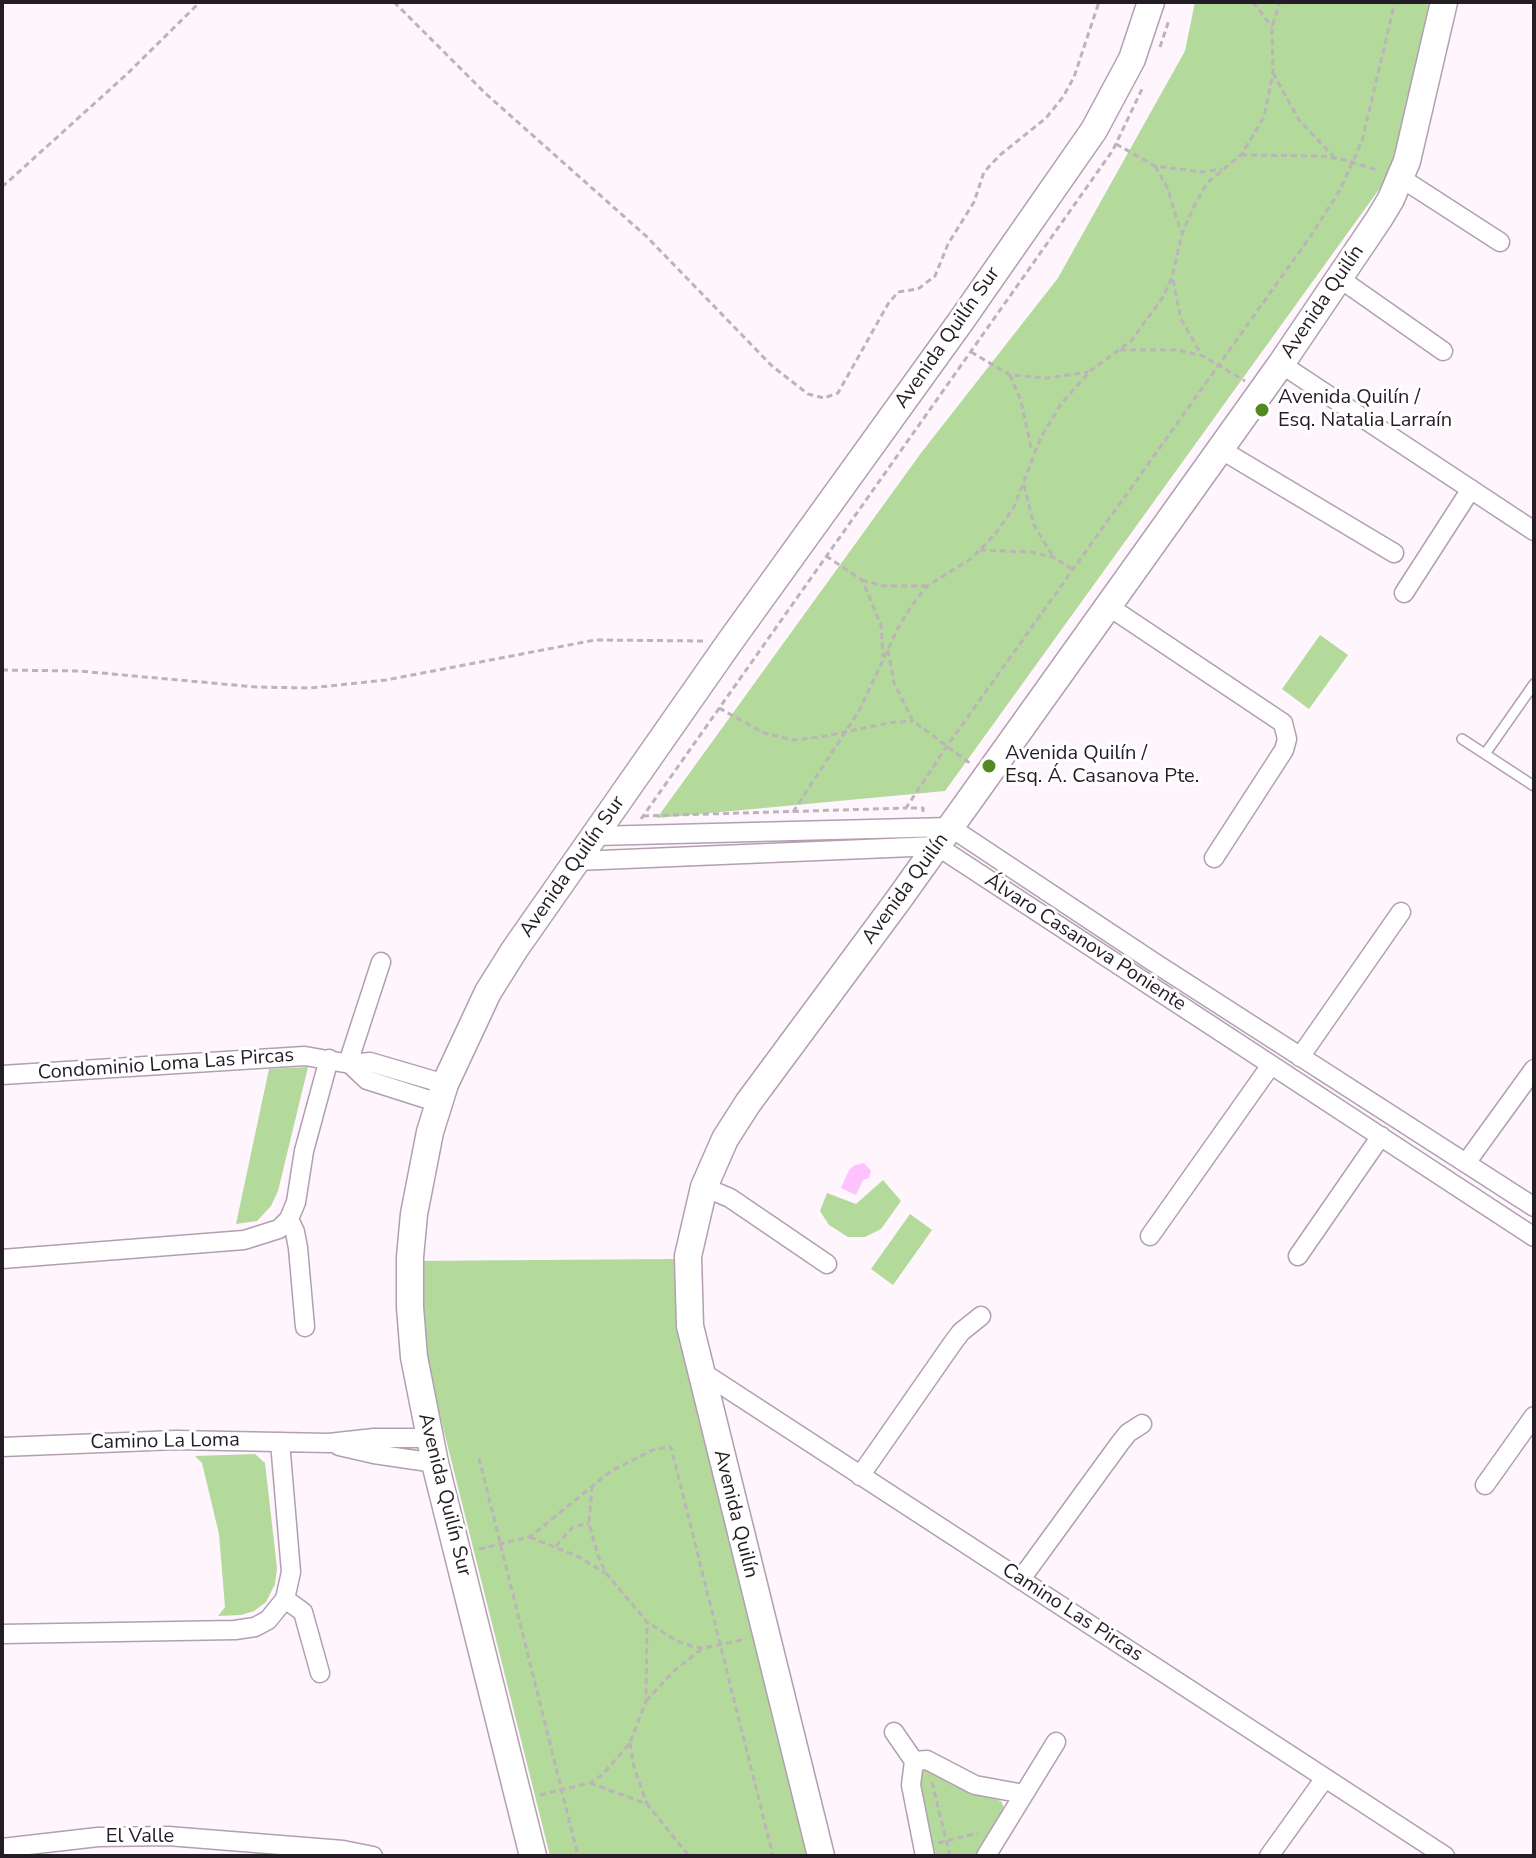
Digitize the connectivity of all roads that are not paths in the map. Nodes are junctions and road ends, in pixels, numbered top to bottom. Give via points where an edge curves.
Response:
1 (1444, 2) edge
2 (1161, 8) edge
3 (1401, 178) junction
4 (1500, 242) dead end
5 (1339, 278) junction
6 (1443, 351) dead end
7 (1281, 364) junction
8 (1220, 449) junction
9 (1471, 489) junction
10 (1534, 531) edge
11 (1394, 553) dead end
12 (1404, 593) dead end
13 (1108, 606) junction
14 (1534, 684) edge
15 (1462, 739) dead end
16 (1485, 754) junction
17 (1534, 786) edge
18 (937, 833) junction
19 (595, 836) junction
20 (1214, 858) dead end
21 (577, 861) junction
22 (1401, 912) dead end
23 (381, 962) dead end
24 (1300, 1057) junction
25 (329, 1059) junction
26 (349, 1064) junction
27 (1271, 1065) junction
28 (1534, 1069) edge
29 (2, 1075) edge
30 (442, 1093) junction
31 (1416, 1131) junction
32 (1381, 1136) junction
33 (1404, 1152) junction
34 (1466, 1163) junction
35 (704, 1187) junction
36 (1534, 1207) edge
37 (289, 1219) junction
38 (1150, 1236) dead end
39 (1534, 1237) edge
40 (1298, 1256) dead end
41 (2, 1259) edge
42 (827, 1264) dead end
43 (981, 1316) dead end
44 (305, 1327) dead end
45 (699, 1370) junction
46 (1534, 1416) edge
47 (1142, 1424) dead end
48 (280, 1442) junction
49 (2, 1447) edge
50 (432, 1450) junction
51 (860, 1476) junction
52 (1485, 1485) dead end
53 (1021, 1579) junction
54 (285, 1599) junction
55 (2, 1634) edge
56 (320, 1673) dead end
57 (894, 1732) dead end
58 (1056, 1742) dead end
59 (920, 1761) junction
60 (1325, 1778) junction
61 (1024, 1794) junction
62 (2, 1848) edge
63 (924, 1851) edge
64 (373, 1856) edge
65 (533, 1856) edge
66 (821, 1856) edge
67 (986, 1856) edge
68 (1269, 1856) edge
69 (1445, 1856) edge

1 - 3 street, Avenida Quilín
2 - 19 street, Avenida Quilín Sur via 1094,130
3 - 4 street
3 - 5 street, Avenida Quilín
5 - 6 street
5 - 7 street, Avenida Quilín
7 - 8 street, Avenida Quilín
7 - 9 street
8 - 11 street
8 - 13 street, Avenida Quilín
9 - 10 street
9 - 12 street
13 - 18 street, Avenida Quilín via 987,775
13 - 20 street via 1283,723 1284,750
14 - 16 lane
15 - 16 lane
16 - 17 lane
18 - 19 street
18 - 21 street
18 - 24 street, Álvaro Casanova Poniente
18 - 27 street, Álvaro Casanova Poniente
18 - 35 street, Avenida Quilín via 741,1113
19 - 21 street, Avenida Quilín Sur
21 - 30 street, Avenida Quilín Sur via 488,992
22 - 24 street
23 - 26 street
24 - 31 street, Álvaro Casanova Poniente
25 - 26 street, Condominio Loma Las Pircas
25 - 29 street, Condominio Loma Las Pircas via 305,1056
25 - 37 street
26 - 30 street, Condominio Loma Las Pircas via 370,1062
27 - 32 street, Álvaro Casanova Poniente
27 - 38 street
28 - 34 street
30 - 50 street, Avenida Quilín Sur via 421,1172 410,1257 414,1357
31 - 33 street
31 - 34 street, Álvaro Casanova Poniente
32 - 33 street, Álvaro Casanova Poniente
32 - 40 street
33 - 39 street, Álvaro Casanova Poniente
34 - 36 street, Álvaro Casanova Poniente
35 - 42 street via 730,1198
35 - 45 street, Avenida Quilín via 687,1276
37 - 41 street via 279,1229 244,1240
37 - 44 street via 298,1248
43 - 51 street via 952,1344
45 - 51 street, Camino Las Pircas
45 - 66 street, Avenida Quilín
46 - 52 street
47 - 53 street via 1120,1443
48 - 49 street, Camino La Loma
48 - 50 street, Camino La Loma via 374,1438
48 - 54 street via 291,1572
50 - 65 street, Avenida Quilín Sur
51 - 53 street, Camino Las Pircas
53 - 60 street, Camino Las Pircas
54 - 55 street via 268,1620 246,1629
54 - 56 street via 306,1618
57 - 59 street
58 - 61 street
59 - 61 street via 975,1785
59 - 63 street via 911,1785
60 - 68 street
60 - 69 street, Camino Las Pircas
61 - 67 street
62 - 64 street, El Valle via 98,1837 168,1836

